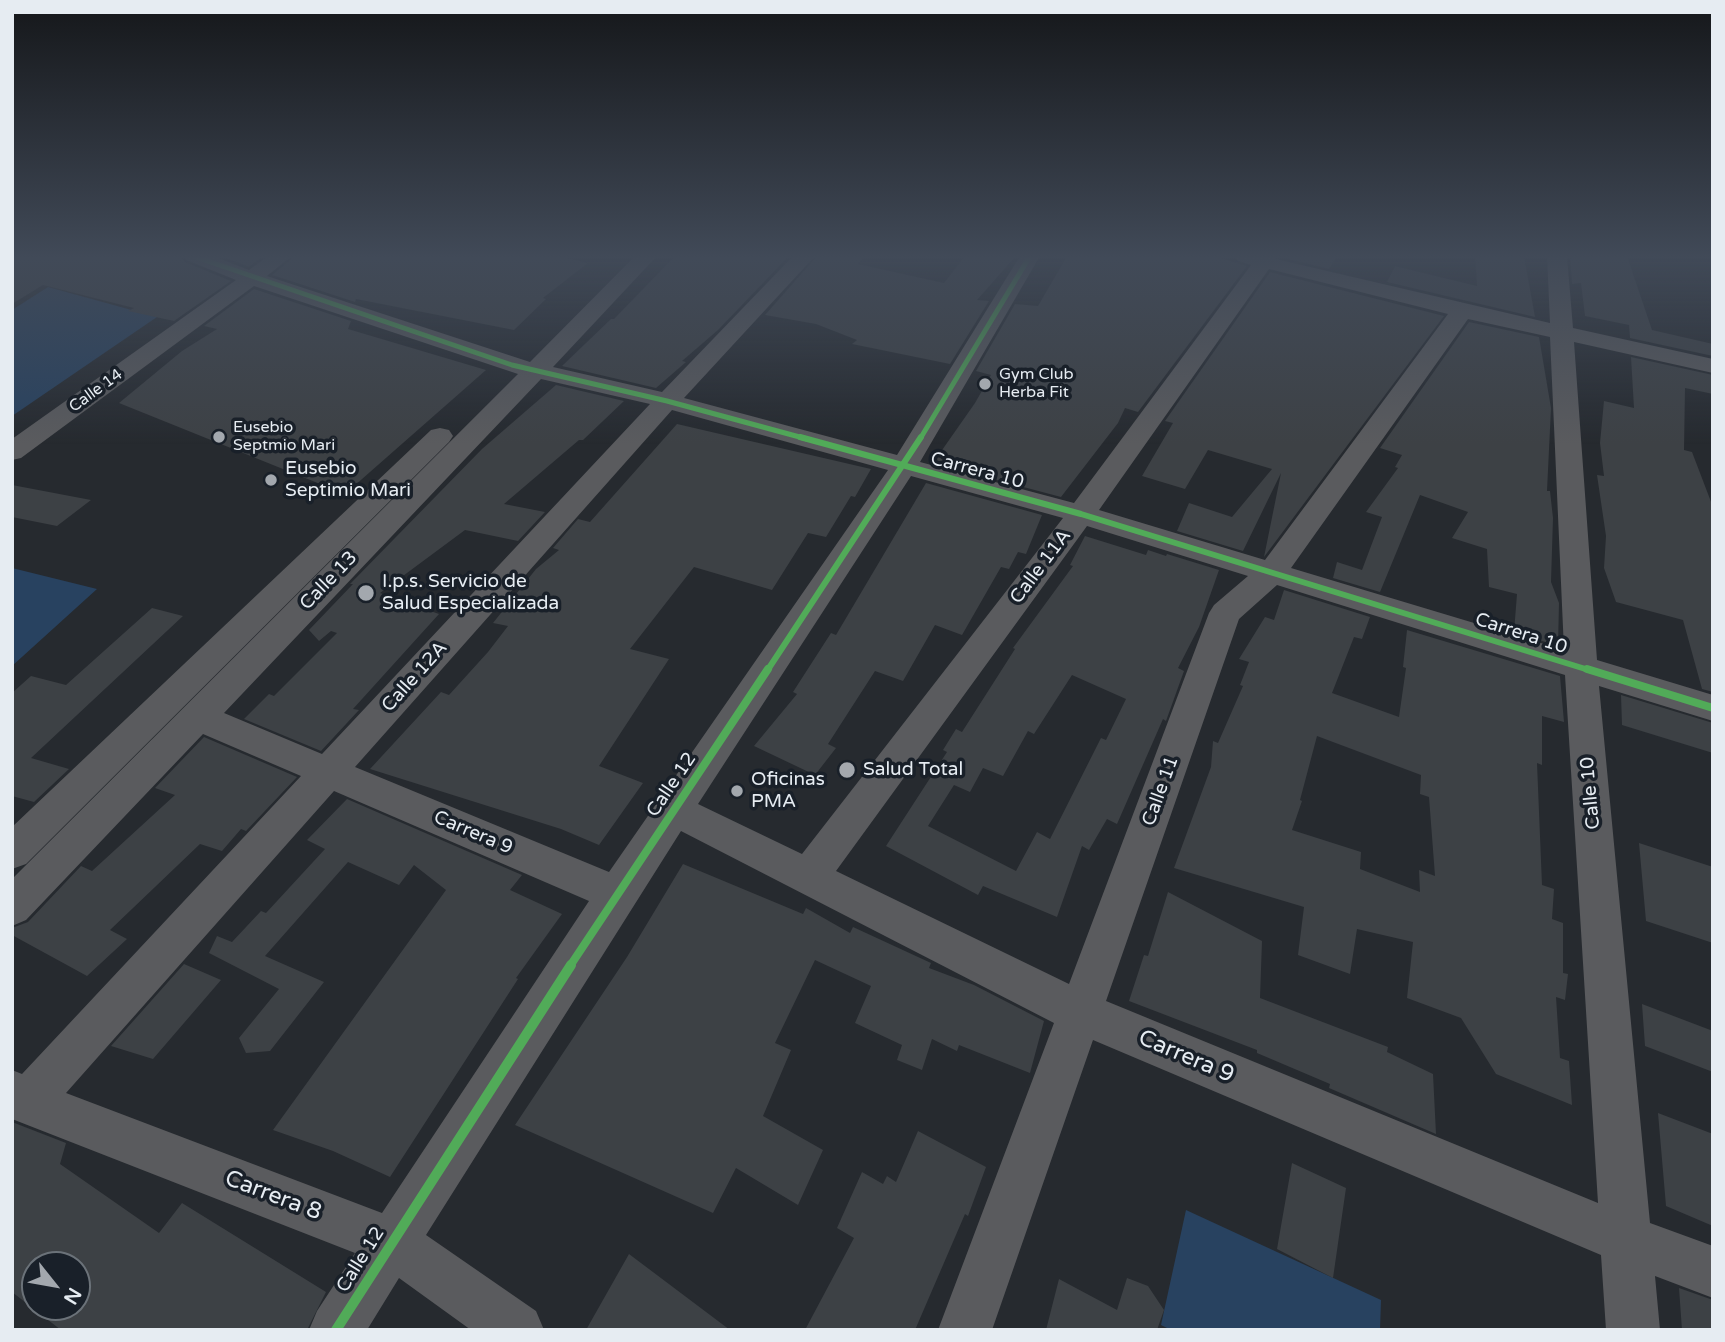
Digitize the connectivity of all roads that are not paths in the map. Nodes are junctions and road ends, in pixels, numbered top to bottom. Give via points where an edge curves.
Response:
1 (195, 319) edge
2 (373, 319) edge
3 (565, 319) edge
4 (577, 319) edge
5 (745, 319) edge
6 (993, 319) edge
7 (1217, 319) edge
8 (1456, 319) edge
9 (1496, 319) edge
10 (1559, 319) edge
11 (1560, 333) junction
12 (1713, 366) edge
13 (522, 368) junction
14 (667, 401) junction
15 (12, 452) edge
16 (904, 468) junction
17 (1081, 514) junction
18 (1272, 572) junction
19 (1581, 669) junction
20 (1713, 708) edge
21 (198, 717) junction
22 (328, 772) junction
23 (675, 810) junction
24 (12, 852) edge
25 (810, 875) junction
26 (617, 894) junction
27 (12, 908) edge
28 (1082, 1013) junction
29 (20, 1097) edge
30 (1627, 1240) junction
31 (392, 1242) junction
32 (1713, 1272) edge
33 (336, 1330) edge
34 (517, 1330) edge
35 (965, 1330) edge
36 (1633, 1330) edge

1 - 15 street, Calle 14
2 - 13 street, Carrera 10
3 - 13 street, Calle 13
4 - 13 street, Calle 13
5 - 14 street, Calle 12A
6 - 16 street, Calle 12
7 - 17 street, Calle 11A
8 - 18 street, Calle 11
9 - 11 street
10 - 11 street, Calle 10
11 - 12 street
11 - 19 street, Calle 10
13 - 14 street, Carrera 10
13 - 21 street, Calle 13
13 - 24 street, Calle 13
14 - 16 street, Carrera 10
14 - 22 street, Calle 12A
16 - 17 street, Carrera 10
16 - 23 street, Calle 12
17 - 18 street, Carrera 10
17 - 25 street, Calle 11A
18 - 19 street, Carrera 10
18 - 28 street, Calle 11 via 1224,613
19 - 20 street, Carrera 10
19 - 30 street, Calle 10
21 - 22 street, Carrera 9
21 - 27 street, Calle 13
22 - 26 street, Carrera 9
22 - 29 street, Calle 12A
23 - 25 street, Carrera 9
23 - 26 street, Calle 12
25 - 28 street, Carrera 9
26 - 31 street, Calle 12
28 - 30 street, Carrera 9
28 - 35 street, Calle 11
29 - 31 street, Carrera 8
30 - 32 street, Carrera 9
30 - 36 street, Calle 10
31 - 33 street, Calle 12
31 - 34 street, Carrera 8

